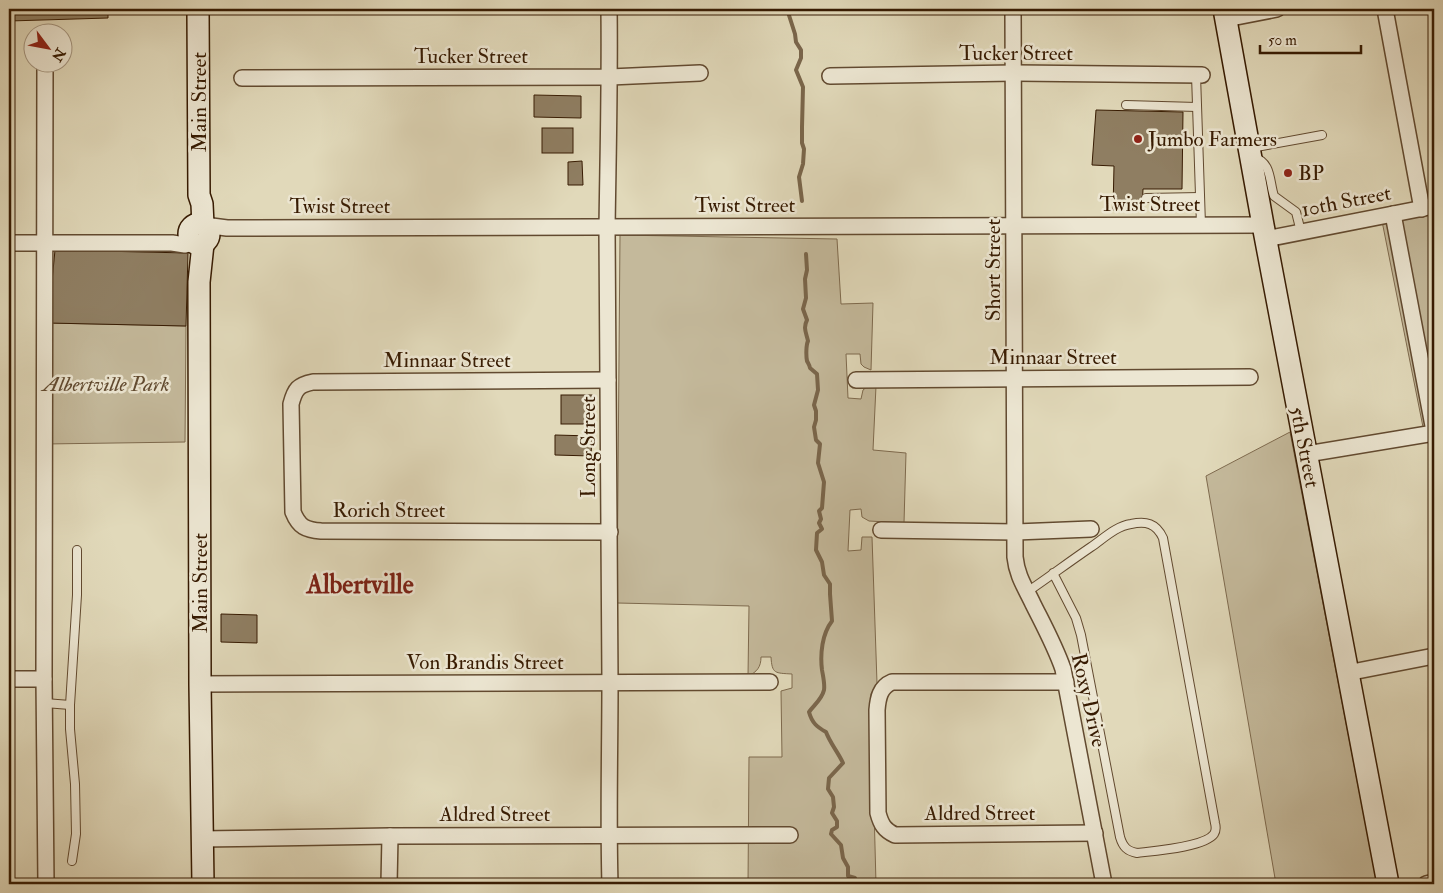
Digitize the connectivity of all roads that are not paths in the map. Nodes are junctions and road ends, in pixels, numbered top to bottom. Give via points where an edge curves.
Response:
1 (198, 9) edge
2 (609, 9) edge
3 (1013, 9) edge
4 (1277, 9) edge
5 (1385, 9) edge
6 (1225, 14) edge
7 (45, 72) edge
8 (700, 73) dead end
9 (1014, 73) junction
10 (1199, 75) joint
11 (830, 76) dead end
12 (610, 77) junction
13 (242, 78) dead end
14 (1126, 105) dead end
15 (1197, 107) junction
16 (1322, 135) dead end
17 (1250, 153) junction
18 (1146, 198) dead end
19 (1200, 198) junction
20 (1428, 208) edge
21 (1393, 214) junction
22 (1014, 225) junction
23 (1201, 225) junction
24 (607, 227) junction
25 (1264, 232) junction
26 (1301, 232) junction
27 (199, 235) junction
28 (9, 243) edge
29 (45, 243) junction
30 (1015, 378) junction
31 (1250, 378) dead end
32 (608, 380) junction
33 (856, 380) dead end
34 (293, 397) joint
35 (1434, 432) edge
36 (1307, 454) junction
37 (1091, 529) dead end
38 (882, 530) dead end
39 (610, 532) junction
40 (1014, 532) junction
41 (77, 550) dead end
42 (1053, 573) junction
43 (1027, 592) junction
44 (1434, 656) edge
45 (1348, 673) junction
46 (44, 679) junction
47 (9, 680) edge
48 (770, 682) dead end
49 (1066, 682) junction
50 (610, 683) junction
51 (200, 684) junction
52 (45, 703) junction
53 (70, 705) junction
54 (1095, 834) junction
55 (608, 835) junction
56 (790, 835) dead end
57 (390, 836) junction
58 (202, 839) junction
59 (72, 861) dead end
60 (1434, 882) edge
61 (46, 884) edge
62 (203, 884) edge
63 (389, 884) edge
64 (610, 884) edge
65 (1104, 884) edge
66 (1388, 884) edge
67 (1426, 884) edge

1 - 27 street, Main Street via 199,195 202,204
2 - 12 street, Long Street
3 - 9 street, Short Street
4 - 6 street
5 - 20 street
6 - 17 street, 5th Street
7 - 29 street
8 - 12 street, Tucker Street
9 - 10 street, Tucker Street
9 - 11 street, Tucker Street
9 - 22 street, Short Street
10 - 15 lane
12 - 13 street, Tucker Street
12 - 24 street, Long Street
14 - 15 lane
15 - 19 lane
16 - 17 lane
17 - 25 street, 5th Street
17 - 26 lane via 1266,165 1274,196 1296,212
18 - 19 lane
19 - 23 lane
20 - 21 street, 10th Street
21 - 26 street, 10th Street
21 - 35 street
22 - 23 street, Twist Street
22 - 24 street, Twist Street
22 - 30 street, Short Street
23 - 25 street, Twist Street
24 - 27 street, Twist Street
24 - 32 street, Long Street
25 - 26 street, 10th Street
25 - 36 street, 5th Street
27 - 29 street, Twist Street
27 - 51 street, Main Street
28 - 29 street, Twist Street
29 - 46 street
30 - 31 street, Minnaar Street
30 - 33 street, Minnaar Street
30 - 40 street, Short Street
32 - 34 street, Minnaar Street via 313,382 302,384
32 - 39 street, Long Street
34 - 39 street, Rorich Street via 293,512 304,528 313,531
35 - 36 street
36 - 45 street, 5th Street
37 - 40 street
38 - 40 street
39 - 50 street, Long Street
40 - 43 street, Roxy Drive via 1016,570
41 - 53 lane
42 - 42 lane via 1130,524 1148,523 1160,531 1215,823 1214,834 1205,841 1137,853 1125,848 1081,635
42 - 43 lane
43 - 49 street, Roxy Drive via 1058,654
44 - 45 street
45 - 66 street, 5th Street
46 - 47 street
46 - 52 street
48 - 50 street, Von Brandis Street
49 - 54 street, Roxy Drive
49 - 54 street, Aldred Street via 887,684 882,689 877,710 878,813 881,824 895,835
50 - 51 street, Von Brandis Street
50 - 55 street, Long Street
51 - 58 street, Main Street
52 - 53 lane
52 - 61 street
53 - 59 lane via 76,834
54 - 65 street, Roxy Drive
55 - 56 street, Aldred Street
55 - 57 street, Aldred Street
55 - 64 street, Long Street
57 - 58 street, Aldred Street
57 - 63 street
58 - 62 street, Main Street
60 - 67 street

